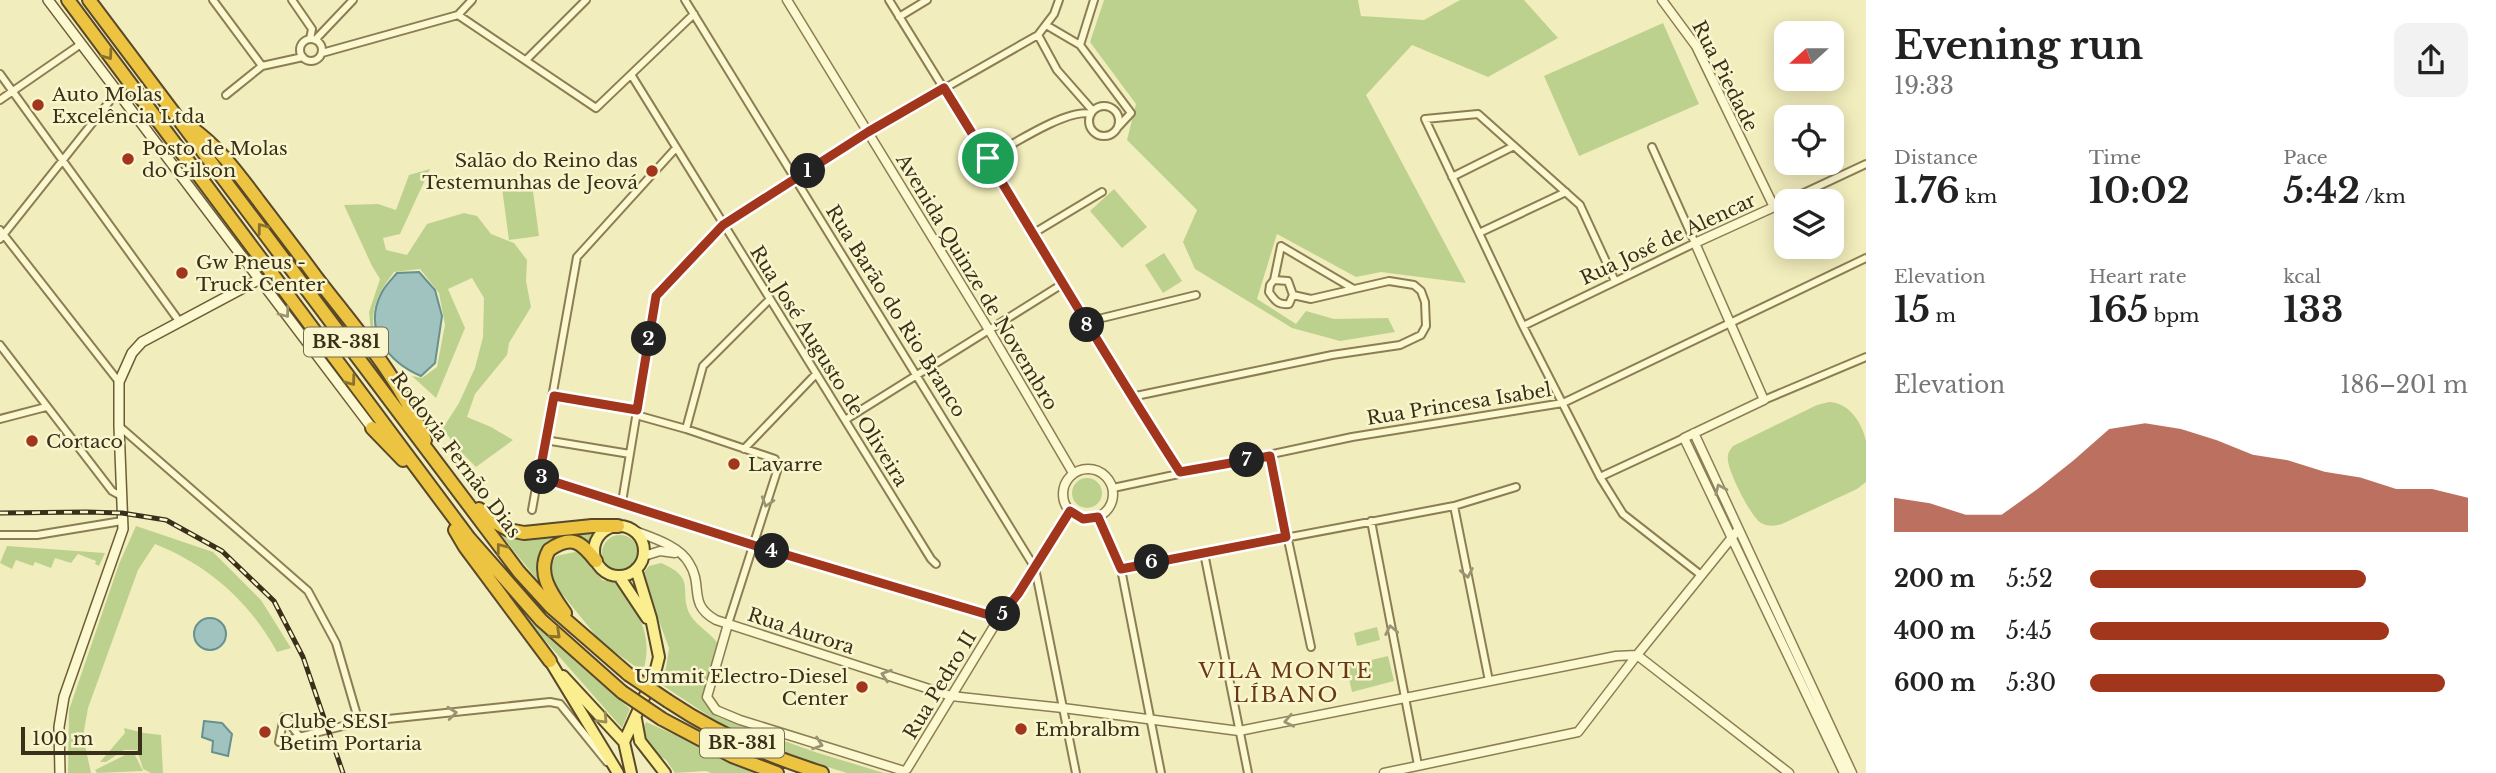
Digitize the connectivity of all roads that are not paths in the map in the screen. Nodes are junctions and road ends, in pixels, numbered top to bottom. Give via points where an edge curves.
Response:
1 (48, 0) edge
2 (68, 0) edge
3 (89, 0) edge
4 (99, 0) edge
5 (213, 0) edge
6 (292, 0) edge
7 (354, 0) edge
8 (472, 0) edge
9 (586, 0) edge
10 (685, 0) edge
11 (787, 0) edge
12 (889, 0) edge
13 (927, 0) edge
14 (1059, 0) edge
15 (1094, 0) edge
16 (1662, 0) edge
17 (694, 14) junction
18 (458, 15) junction
19 (899, 17) junction
20 (1046, 24) junction
21 (1038, 35) junction
22 (313, 40) junction
23 (81, 44) junction
24 (1080, 45) junction
25 (322, 53) junction
26 (303, 57) junction
27 (526, 60) junction
28 (136, 64) junction
29 (262, 66) junction
30 (0, 74) edge
31 (632, 76) junction
32 (944, 88) junction
33 (12, 91) junction
34 (117, 93) junction
35 (226, 95) dead end
36 (0, 100) edge
37 (1092, 113) junction
38 (1118, 127) junction
39 (868, 132) junction
40 (1514, 146) junction
41 (1652, 147) dead end
42 (676, 148) junction
43 (988, 158) junction
44 (63, 159) junction
45 (1866, 164) edge
46 (1452, 177) junction
47 (795, 180) junction
48 (1811, 189) edge
49 (1102, 192) dead end
50 (1566, 192) junction
51 (1774, 206) joint
52 (723, 225) junction
53 (1034, 233) junction
54 (1479, 233) junction
55 (1, 234) edge
56 (1695, 243) junction
57 (1866, 258) edge
58 (260, 279) junction
59 (1274, 280) junction
60 (1615, 281) junction
61 (1064, 283) junction
62 (1352, 288) junction
63 (1196, 295) dead end
64 (1293, 295) junction
65 (769, 300) junction
66 (179, 321) junction
67 (1086, 322) junction
68 (1729, 323) junction
69 (1523, 326) junction
70 (989, 330) junction
71 (0, 345) edge
72 (1866, 357) edge
73 (816, 374) junction
74 (918, 375) junction
75 (119, 382) junction
76 (554, 396) junction
77 (1131, 397) junction
78 (1764, 401) junction
79 (1563, 403) junction
80 (46, 407) junction
81 (637, 413) junction
82 (0, 419) edge
83 (845, 420) junction
84 (118, 426) junction
85 (372, 428) joint
86 (686, 429) junction
87 (1695, 433) junction
88 (1684, 438) junction
89 (545, 440) junction
90 (744, 449) junction
91 (630, 454) junction
92 (1270, 456) junction
93 (1180, 472) junction
94 (421, 473) junction
95 (1073, 473) junction
96 (445, 474) junction
97 (539, 477) junction
98 (1600, 477) junction
99 (431, 487) junction
100 (1113, 488) junction
101 (1516, 488) dead end
102 (121, 496) junction
103 (622, 502) junction
104 (1454, 506) junction
105 (532, 510) dead end
106 (1070, 511) junction
107 (1098, 517) junction
108 (122, 521) junction
109 (1371, 521) junction
110 (618, 526) junction
111 (632, 530) junction
112 (1738, 530) junction
113 (0, 535) edge
114 (1286, 537) junction
115 (1731, 538) junction
116 (753, 545) junction
117 (1204, 553) junction
118 (683, 555) junction
119 (644, 556) junction
120 (596, 561) junction
121 (936, 564) dead end
122 (1035, 568) junction
123 (636, 569) junction
124 (1121, 569) junction
125 (1701, 575) junction
126 (619, 576) junction
127 (999, 618) junction
128 (728, 624) junction
129 (654, 632) junction
130 (582, 635) junction
131 (1311, 647) dead end
132 (1637, 654) junction
133 (550, 661) junction
134 (1489, 681) junction
135 (951, 696) junction
136 (1404, 697) junction
137 (1063, 708) junction
138 (636, 718) junction
139 (1151, 720) junction
140 (359, 722) junction
141 (1239, 731) junction
142 (300, 737) junction
143 (624, 742) junction
144 (1418, 765) junction
145 (60, 773) edge
146 (617, 773) edge
147 (631, 773) edge
148 (665, 773) edge
149 (777, 773) edge
150 (822, 773) edge
151 (1076, 773) edge
152 (1161, 773) edge
153 (1248, 773) edge
154 (1384, 773) edge
155 (1789, 773) edge
156 (1844, 773) edge
157 (1852, 773) edge

1 - 23 main road, BR-381
2 -> 94 highway, Rodovia Fernão Dias / BR-381
3 - 28 highway
4 - 28 highway
5 - 29 street
6 - 22 street via 312,29
7 - 22 street
8 - 18 street
9 - 27 street
10 - 17 street, Rua Barão do Rio Branco
11 - 39 street, Avenida Quinze de Novembro
12 - 19 street
13 - 19 street
14 - 20 street
15 - 24 street
16 - 51 street, Rua Piedade via 1696,46
17 - 31 street
17 - 47 street, Rua Barão do Rio Branco
18 - 25 street
18 - 27 street
19 - 32 street
20 - 21 street
20 - 24 street
21 - 32 street
21 - 37 street via 1057,70
22 - 25 street
22 - 26 street via 302,45
23 - 33 street
23 - 34 main road, BR-381
24 - 38 street via 1131,113
25 - 26 street via 316,60
26 - 29 street
27 - 31 street via 596,108
96 -> 28 highway, Rodovia Fernão Dias / BR-381 via 430,454 398,387 293,246 224,155 179,119
29 - 35 street
30 - 33 street
31 - 42 street, Rua José Augusto de Oliveira
32 - 39 street
32 - 43 street
33 - 36 street
33 - 44 street
34 - 44 street
34 - 58 main road, BR-381
37 - 38 street via 1104,106 1113,109
37 - 38 street via 1090,123 1098,134 1107,135
37 - 43 street via 1082,111 1059,119
39 - 47 street
39 - 70 street, Avenida Quinze de Novembro
40 - 46 street
40 - 46 street via 1478,114 1425,119
40 - 50 street
41 - 56 street
42 - 52 street, Rua José Augusto de Oliveira
42 - 76 street via 577,257
43 - 53 street
44 - 55 street
44 - 66 street
45 - 48 street, Rua José de Alencar
46 - 54 street
47 - 52 street
47 - 74 street, Rua Barão do Rio Branco
49 - 53 street
50 - 54 street
50 - 60 street via 1580,205
51 - 56 street, Rua José de Alencar
52 - 65 street, Rua José Augusto de Oliveira
52 - 81 street via 656,296
53 - 61 street
54 - 69 street
55 - 75 street
56 - 60 street, Rua José de Alencar
56 - 68 street
57 - 68 street, Rua Princesa Isabel
58 - 66 main road
58 -> 85 main road, BR-381
59 - 62 street via 1281,246
59 - 64 street via 1288,281
59 - 64 street via 1269,292 1275,301 1289,304
60 - 69 street, Rua José de Alencar
61 - 67 street
61 - 70 street
62 - 64 street via 1311,299
62 - 77 street via 1389,281 1414,285 1421,291 1427,313 1421,335 1400,345
63 - 67 street
65 - 73 street, Rua José Augusto de Oliveira
65 - 86 street via 703,366
66 - 75 main road via 142,342
67 - 77 street
68 - 78 street
68 - 79 street, Rua Princesa Isabel
69 - 79 street
70 - 74 street
70 - 95 street, Avenida Quinze de Novembro
71 - 80 street
72 - 78 street
73 - 83 street, Rua José Augusto de Oliveira
73 - 90 street
74 - 83 street
74 - 122 street, Rua Barão do Rio Branco
75 - 84 main road
76 - 81 street
76 - 89 street
77 - 93 street
78 - 87 street
79 - 92 street, Rua Princesa Isabel via 1403,428
79 - 98 street
80 - 82 street
80 - 102 street via 112,491
81 - 86 street
81 - 91 street
83 - 121 street, Rua José Augusto de Oliveira
84 - 102 main road
84 - 140 street via 308,591 336,643
85 - 94 highway, BR-381
86 - 90 street
87 - 88 street
112 -> 87 street
88 - 98 street
88 - 115 street
89 - 91 street
89 - 97 street
90 -> 116 street via 775,459 778,468
91 - 103 street
92 - 93 street, Rua Princesa Isabel
92 - 114 street
93 - 100 street, Rua Princesa Isabel
94 - 99 highway, Rodovia Fernão Dias / BR-381
95 - 100 street via 1097,470
95 - 106 street via 1064,487
96 - 110 highway via 491,520 509,530 524,533
130 -> 96 highway, Rodovia Fernão Dias / BR-381 via 519,572
97 - 103 street
97 - 105 street
98 - 125 street via 1623,514
99 - 133 highway via 465,547
99 -> 149 highway, Rodovia Fernão Dias / BR-381, bridge via 541,620 622,692 662,719
100 - 107 street via 1111,505
101 - 104 street
102 - 108 main road
103 - 116 street
104 - 109 street
104 -> 134 street
106 - 107 street via 1083,519
106 - 122 street, Rua Pedro II
107 - 124 street
108 - 113 street via 37,535
108 - 145 main road via 64,698
109 - 114 street
136 -> 109 street
110 - 111 main road
110 - 120 main road via 598,538
111 - 118 street
111 - 119 main road via 642,541
112 - 115 street
112 - 157 street
114 - 117 street
114 - 131 street
115 - 125 street
115 - 156 street
116 - 127 street
116 - 128 street
117 - 124 street
117 - 141 street
118 - 119 street via 666,551
118 - 128 street, Rua Aurora via 694,574 700,607
119 - 123 main road
120 - 126 main road via 606,572
120 - 130 highway, BR-381 via 583,545 565,541 549,550 542,568 556,600
122 - 127 street, Rua Pedro II
122 - 137 street, Rua Barão do Rio Branco
123 - 126 main road
123 - 129 main road
124 - 139 street
125 - 132 street
126 - 129 main road
127 - 135 street, Rua Pedro II
135 -> 128 street, Rua Aurora
128 -> 135 street, Rua Pedro II via 707,697 716,710 740,720 900,771 908,769
129 - 138 main road via 659,657 656,673
130 - 150 highway, Rodovia Fernão Dias / BR-381, bridge via 628,674 699,722 783,761
132 - 134 street, Rua Aurora
132 - 144 street via 1578,732
132 - 155 street
133 -> 143 main road
133 - 146 main road
134 - 136 street, Rua Aurora
135 - 137 street, Rua Aurora
136 -> 141 street, Rua Aurora
136 - 144 street
137 - 139 street, Rua Aurora
137 - 151 street, Rua Barão do Rio Branco
138 - 143 main road
138 - 148 main road via 640,741
139 - 141 street, Rua Aurora
139 - 152 street
140 - 142 street
140 -> 146 street via 550,702 560,704
141 - 153 street
142 - 142 street via 279,742 284,717
143 - 147 main road
144 - 154 street

